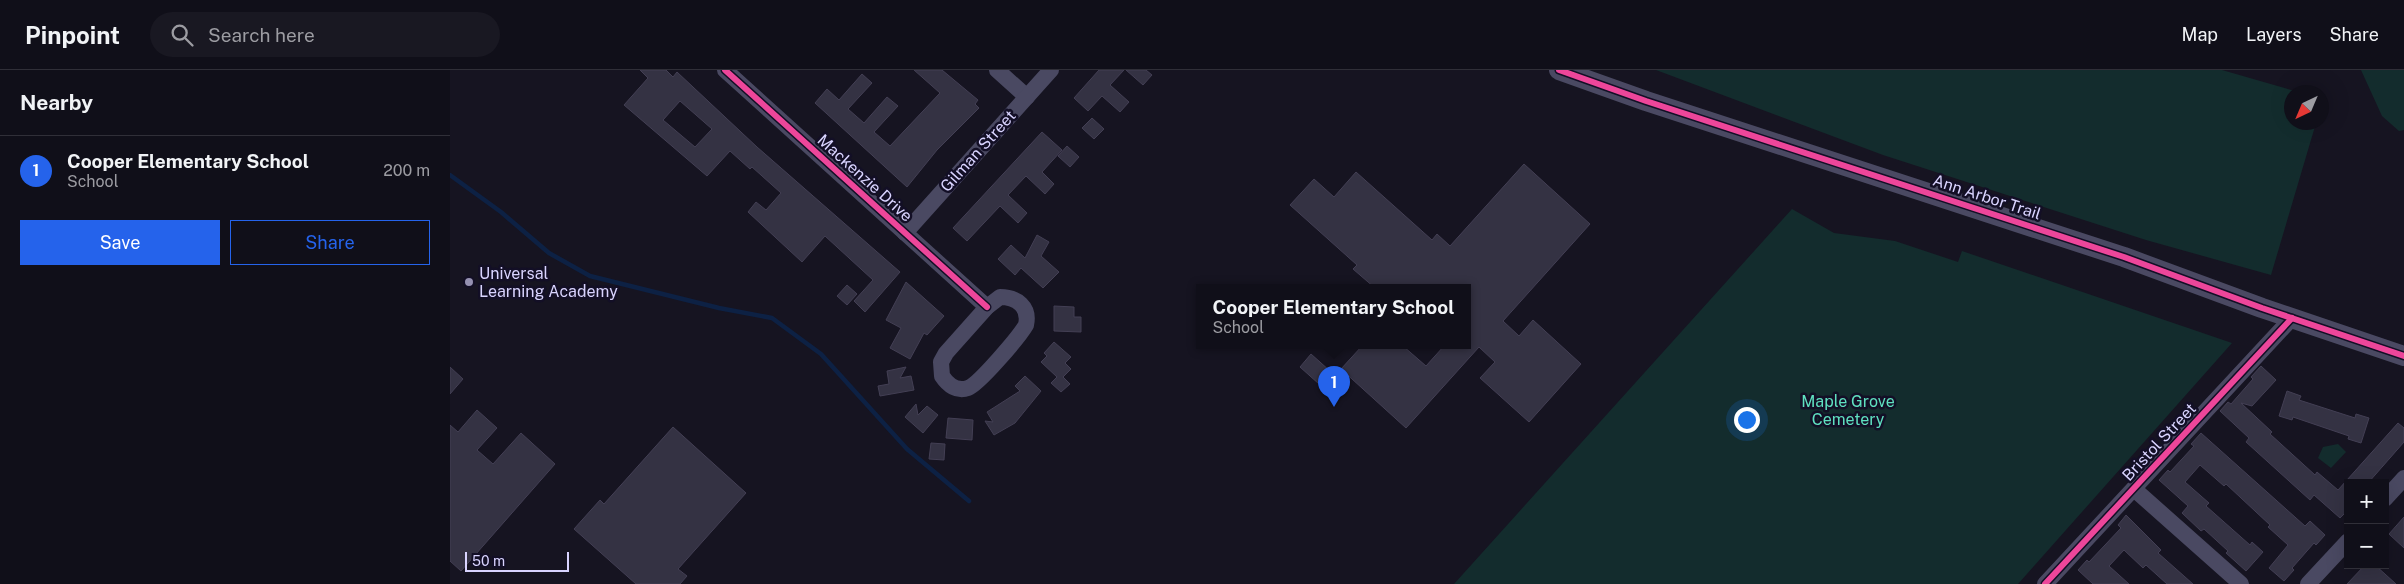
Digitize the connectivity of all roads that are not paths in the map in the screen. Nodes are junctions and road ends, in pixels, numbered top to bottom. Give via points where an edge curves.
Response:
1 (725, 70) edge
2 (997, 70) edge
3 (1051, 70) edge
4 (1559, 70) edge
5 (1027, 98) junction
6 (905, 233) junction
7 (987, 307) junction
8 (2292, 318) junction
9 (2404, 356) edge
10 (2404, 478) edge
11 (2134, 490) junction
12 (2389, 495) edge
13 (2344, 545) edge
14 (2045, 584) edge
15 (2241, 584) edge
16 (2308, 584) edge

1 - 6 street, Mackenzie Drive
2 - 5 street
3 - 5 street, Gilman Street
4 - 8 street, Ann Arbor Trail via 2124,257
5 - 6 street, Gilman Street
6 - 7 street, Mackenzie Drive
7 - 7 street via 1000,297 1019,302 1026,314 1026,325 976,383 962,390 953,387 942,376 942,362 946,353
8 - 9 street, Ann Arbor Trail
8 - 11 street, Bristol Street
10 - 12 street
11 - 14 street, Bristol Street
11 - 15 street
13 - 16 street

